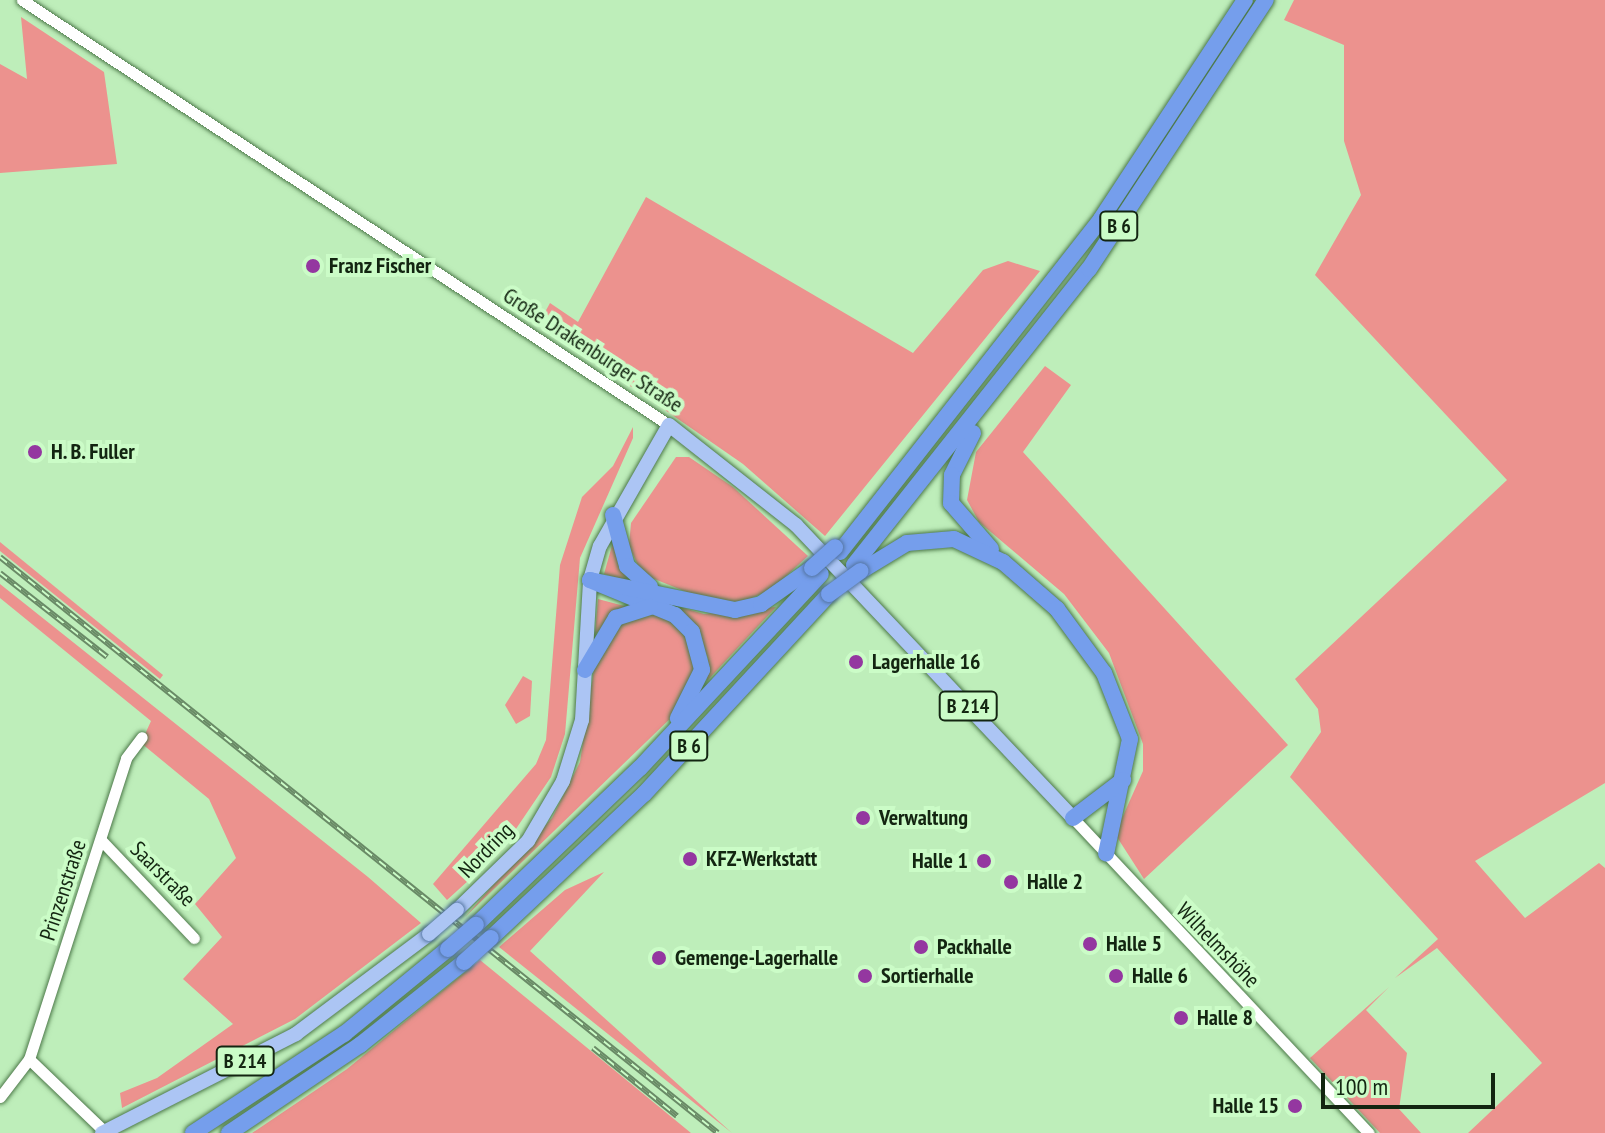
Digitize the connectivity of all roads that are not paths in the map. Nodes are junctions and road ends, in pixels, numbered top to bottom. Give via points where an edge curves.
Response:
1 (1245, 0) edge
2 (1266, 0) edge
3 (31, 2) edge
4 (669, 425) junction
5 (973, 427) junction
6 (613, 515) junction
7 (1003, 562) junction
8 (857, 568) junction
9 (817, 571) junction
10 (590, 580) junction
11 (654, 600) junction
12 (585, 670) junction
13 (142, 737) dead end
14 (640, 768) junction
15 (1124, 779) junction
16 (1073, 818) junction
17 (101, 840) junction
18 (1106, 854) junction
19 (194, 938) dead end
20 (29, 1059) junction
21 (0, 1097) edge
22 (104, 1132) edge
23 (193, 1133) edge
24 (229, 1133) edge
25 (1369, 1133) edge

1 - 9 highway, B 6 via 1101,219 954,413 857,532
2 - 5 highway, B 6 via 1170,153
3 - 4 street, Große Drakenburger Straße
4 - 6 main road, Nordring / B 214
4 - 16 main road, Große Drakenburger Straße / B 214 via 796,525
5 - 7 highway via 952,475 951,503
5 - 8 highway
6 - 10 main road, Nordring / B 214
6 - 11 highway via 627,566
7 - 8 highway via 954,539 930,537
7 - 15 highway via 1057,609 1104,673 1130,739
8 - 24 highway, B 6, bridge via 644,794 491,938 360,1045
9 - 11 highway via 761,604 735,610
9 - 14 highway, B 6
10 - 11 highway, B 6
10 - 12 main road, Nordring / B 214
11 - 12 highway via 616,618
11 - 14 highway, B 6 via 692,632 702,670 691,700
12 - 22 main road, Nordring / B 214, bridge via 579,736 553,801 520,850 429,934 296,1034
13 - 17 street, Prinzenstraße via 126,758
14 - 23 highway, B 6, bridge via 476,925 344,1034
15 - 16 highway
15 - 18 highway via 1108,820
16 - 18 street, Wilhelmshöhe
17 - 19 street, Saarstraße
17 - 20 street, Prinzenstraße
18 - 25 street, Wilhelmshöhe
20 - 21 street, Prinzenstraße
20 - 22 street

